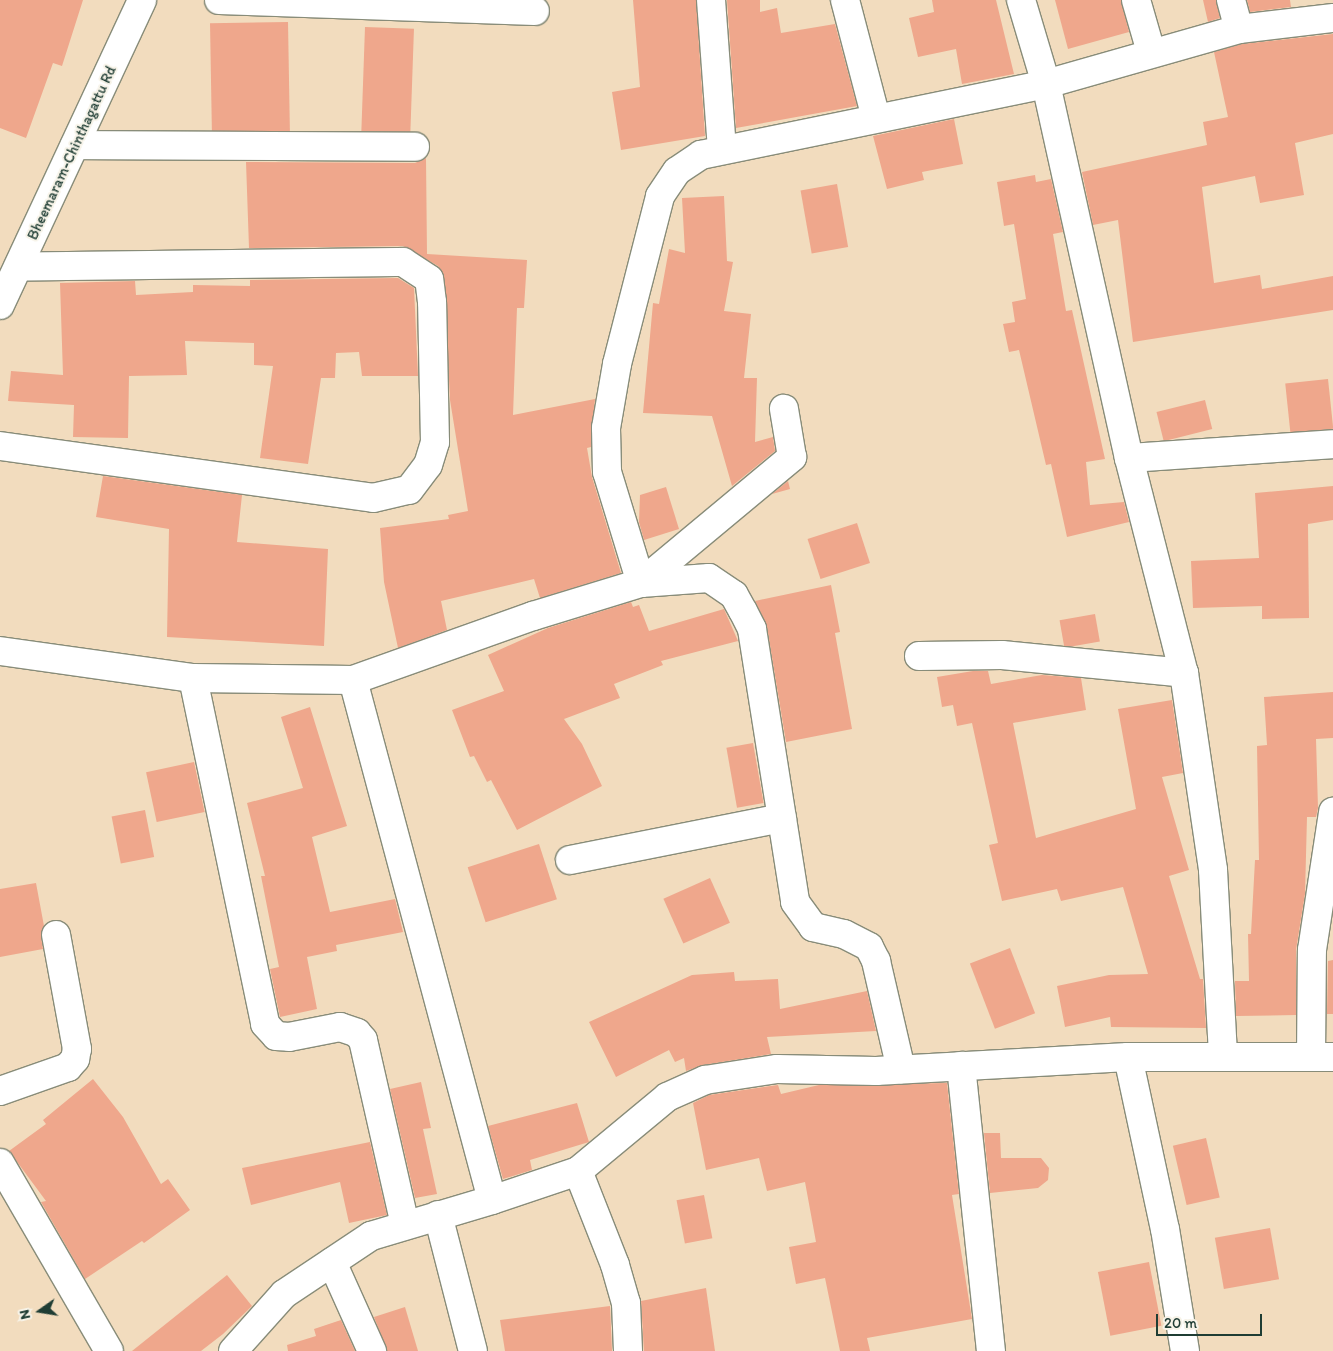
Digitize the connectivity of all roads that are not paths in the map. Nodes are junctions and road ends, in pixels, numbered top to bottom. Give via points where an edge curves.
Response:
1 (142, 0) edge
2 (219, 0) edge
3 (711, 0) edge
4 (845, 0) edge
5 (1021, 0) edge
6 (1136, 0) edge
7 (1231, 0) edge
8 (536, 12) dead end
9 (1333, 18) edge
10 (1239, 29) junction
11 (1152, 52) junction
12 (1046, 84) junction
13 (876, 118) junction
14 (75, 146) junction
15 (415, 147) dead end
16 (722, 150) junction
17 (7, 286) edge
18 (784, 409) dead end
19 (1333, 444) edge
20 (0, 446) edge
21 (1129, 458) junction
22 (641, 583) junction
23 (0, 651) edge
24 (919, 656) dead end
25 (1184, 673) junction
26 (193, 678) junction
27 (353, 680) junction
28 (1333, 812) edge
29 (782, 818) junction
30 (570, 860) dead end
31 (56, 935) dead end
32 (1128, 1057) junction
33 (1223, 1057) junction
34 (1322, 1057) edge
35 (961, 1066) junction
36 (900, 1069) junction
37 (0, 1091) edge
38 (0, 1163) edge
39 (578, 1170) junction
40 (492, 1200) junction
41 (438, 1216) junction
42 (406, 1225) junction
43 (332, 1262) junction
44 (109, 1351) edge
45 (233, 1351) edge
46 (372, 1351) edge
47 (473, 1351) edge
48 (628, 1351) edge
49 (991, 1351) edge
50 (1185, 1351) edge

1 - 14 street, Bheemaram-Chinthagattu Rd
2 - 8 street
3 - 16 street
4 - 13 street
5 - 12 street
6 - 11 street
7 - 10 street
9 - 10 street
10 - 11 street
11 - 12 street
12 - 13 street
12 - 21 street
13 - 16 street
14 - 15 street
14 - 17 street, Bheemaram-Chinthagattu Rd
16 - 22 street via 702,155 677,171 660,196 617,364 606,428 607,472
17 - 20 street via 404,262 429,280 435,442 428,465 409,490 373,498
18 - 22 street via 792,457
19 - 21 street
21 - 25 street
22 - 27 street via 533,616
22 - 29 street via 709,578 734,594 752,629
23 - 26 street
24 - 25 street via 1002,655
25 - 33 street via 1214,870
26 - 27 street
26 - 42 street via 265,1024 276,1036 289,1037 340,1027 357,1032 363,1040
27 - 40 street
28 - 34 street via 1312,950
29 - 30 street
29 - 36 street via 795,902 813,927 844,934 869,947 876,961
31 - 37 street via 76,1049 75,1059 68,1067
32 - 33 street
32 - 35 street
32 - 50 street via 1165,1229
33 - 34 street
35 - 36 street
35 - 49 street
36 - 39 street via 776,1069 705,1080 666,1097
38 - 44 street
39 - 40 street
39 - 48 street via 600,1220 626,1303
40 - 41 street
41 - 42 street
41 - 47 street
42 - 43 street via 371,1236
43 - 45 street via 284,1294
43 - 46 street

